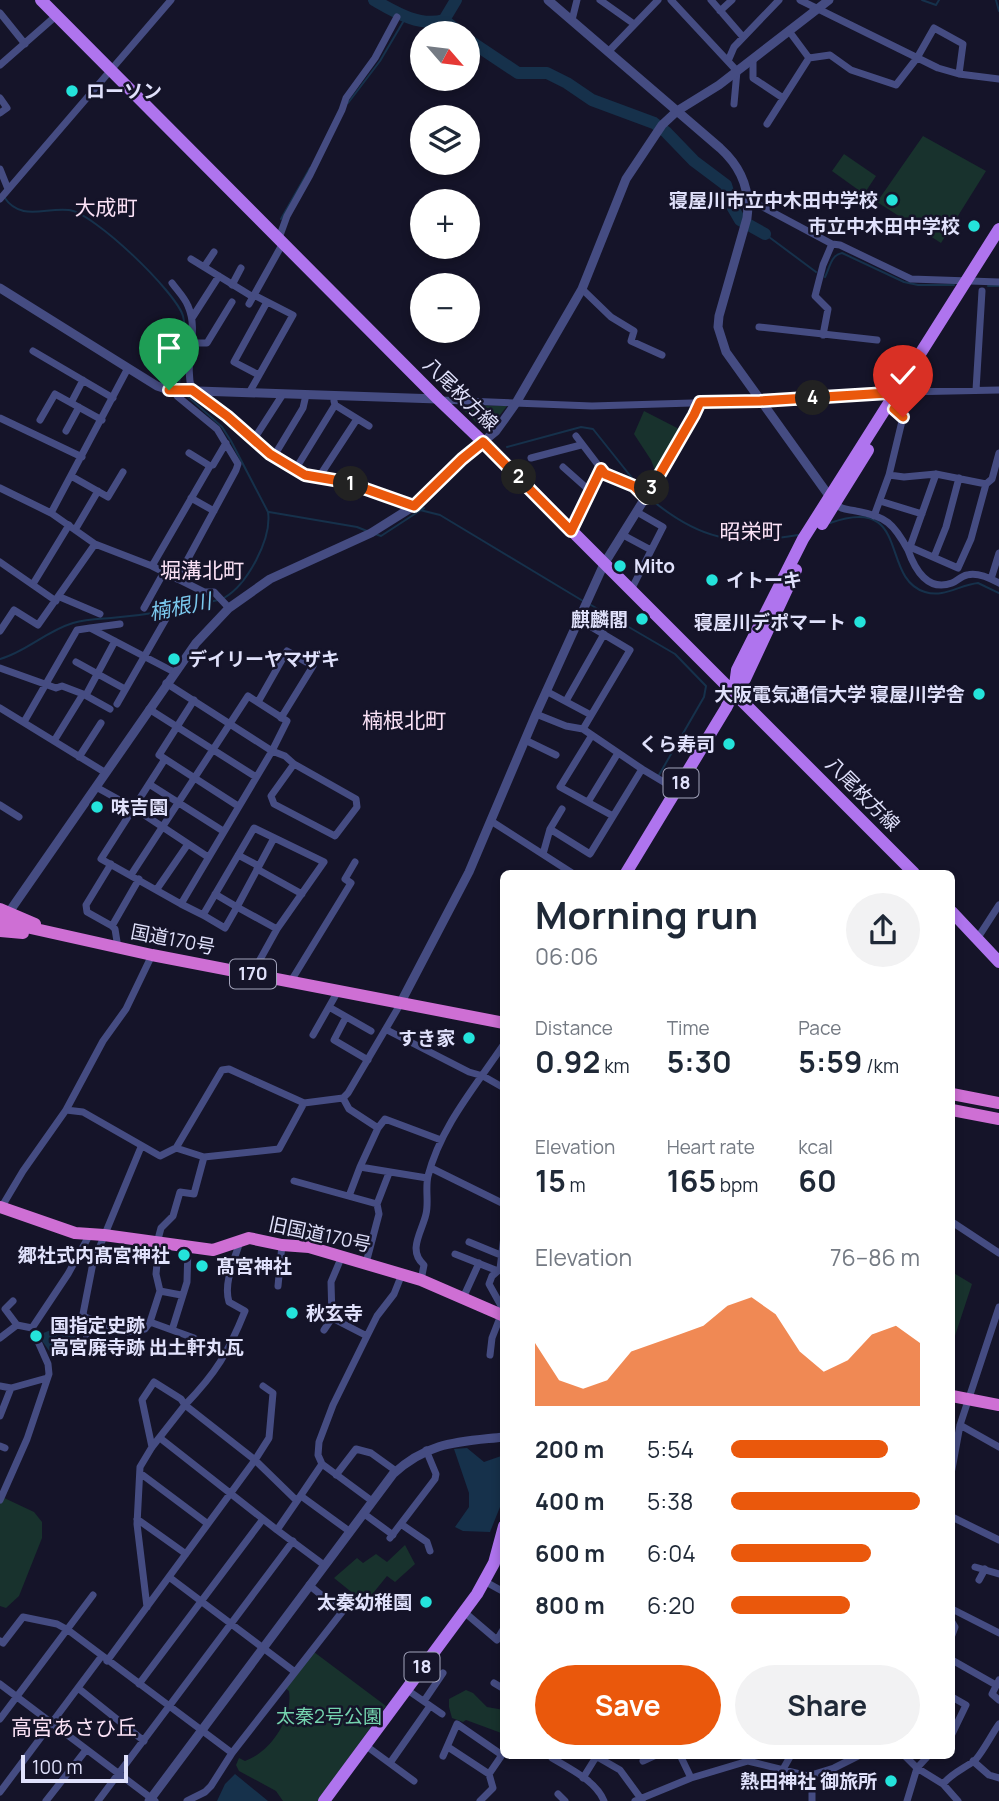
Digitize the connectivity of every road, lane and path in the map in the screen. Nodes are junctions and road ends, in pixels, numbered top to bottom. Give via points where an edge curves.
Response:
1 (41, 0) edge
2 (171, 0) edge
3 (548, 0) edge
4 (577, 0) edge
5 (600, 0) edge
6 (658, 0) edge
7 (671, 0) edge
8 (711, 0) edge
9 (732, 0) edge
10 (779, 0) edge
11 (800, 0) edge
12 (829, 0) edge
13 (819, 8) junction
14 (720, 11) junction
15 (0, 13) edge
16 (57, 15) junction
17 (397, 17) dead end
18 (572, 20) junction
19 (634, 24) junction
20 (789, 31) junction
21 (743, 37) junction
22 (25, 44) junction
23 (608, 52) junction
24 (753, 58) junction
25 (809, 58) junction
26 (917, 58) junction
27 (1, 61) edge
28 (728, 61) junction
29 (737, 71) junction
30 (111, 72) junction
31 (959, 74) junction
32 (999, 79) edge
33 (0, 98) edge
34 (783, 98) junction
35 (734, 104) dead end
36 (677, 111) junction
37 (0, 113) edge
38 (767, 124) dead end
39 (0, 169) edge
40 (4, 194) edge
41 (749, 204) junction
42 (999, 229) edge
43 (281, 241) junction
44 (999, 243) edge
45 (832, 244) junction
46 (214, 252) dead end
47 (191, 259) dead end
48 (204, 267) junction
49 (241, 268) dead end
50 (219, 276) junction
51 (999, 282) edge
52 (172, 283) dead end
53 (974, 284) junction
54 (232, 285) junction
55 (0, 288) edge
56 (582, 289) junction
57 (252, 299) junction
58 (267, 302) junction
59 (232, 303) dead end
60 (192, 318) junction
61 (759, 327) dead end
62 (823, 335) junction
63 (877, 340) dead end
64 (193, 343) junction
65 (33, 352) dead end
66 (662, 355) dead end
67 (128, 368) junction
68 (259, 375) junction
69 (83, 380) junction
70 (182, 390) junction
71 (976, 390) junction
72 (999, 390) edge
73 (249, 393) junction
74 (899, 393) junction
75 (283, 394) junction
76 (306, 395) junction
77 (113, 398) junction
78 (438, 399) junction
79 (334, 400) junction
80 (760, 401) junction
81 (700, 402) junction
82 (516, 404) junction
83 (75, 405) junction
84 (894, 409) junction
85 (0, 418) edge
86 (357, 419) junction
87 (40, 420) dead end
88 (102, 420) junction
89 (369, 426) dead end
90 (66, 431) dead end
91 (576, 436) dead end
92 (254, 439) junction
93 (483, 442) junction
94 (226, 443) junction
95 (581, 445) junction
96 (189, 453) dead end
97 (999, 453) edge
98 (82, 457) junction
99 (274, 457) junction
100 (531, 458) dead end
101 (210, 466) junction
102 (563, 467) dead end
103 (601, 469) junction
104 (295, 470) junction
105 (124, 472) dead end
106 (936, 474) junction
107 (889, 475) junction
108 (71, 476) junction
109 (318, 477) junction
110 (959, 478) junction
111 (992, 482) edge
112 (0, 488) edge
113 (98, 491) junction
114 (590, 491) junction
115 (647, 496) junction
116 (191, 498) junction
117 (832, 500) junction
118 (880, 501) junction
119 (414, 506) junction
120 (214, 511) junction
121 (637, 512) junction
122 (51, 513) junction
123 (922, 514) junction
124 (874, 516) junction
125 (72, 527) junction
126 (571, 531) junction
127 (623, 535) junction
128 (95, 544) junction
129 (909, 549) junction
130 (651, 550) junction
131 (999, 553) edge
132 (934, 557) junction
133 (0, 562) edge
134 (604, 564) junction
135 (152, 566) junction
136 (164, 572) junction
137 (177, 579) junction
138 (995, 581) edge
139 (33, 583) junction
140 (631, 590) junction
141 (58, 599) junction
142 (224, 603) junction
143 (144, 608) dead end
144 (100, 614) dead end
145 (167, 617) dead end
146 (578, 619) junction
147 (120, 624) dead end
148 (90, 628) junction
149 (0, 631) edge
150 (604, 635) junction
151 (115, 641) junction
152 (143, 656) junction
153 (76, 662) dead end
154 (0, 668) edge
155 (174, 672) junction
156 (98, 673) junction
157 (166, 683) junction
158 (44, 685) junction
159 (125, 689) junction
160 (546, 691) junction
161 (734, 691) junction
162 (84, 695) junction
163 (194, 700) junction
164 (566, 701) junction
165 (258, 702) junction
166 (0, 708) edge
167 (149, 709) junction
168 (536, 714) junction
169 (591, 715) junction
170 (281, 718) junction
171 (24, 722) junction
172 (101, 723) dead end
173 (229, 723) junction
174 (176, 727) junction
175 (583, 729) junction
176 (592, 735) junction
177 (525, 740) junction
178 (54, 741) junction
179 (212, 750) junction
180 (272, 751) junction
181 (618, 753) junction
182 (556, 755) dead end
183 (79, 757) junction
184 (165, 759) junction
185 (294, 764) junction
186 (642, 769) junction
187 (106, 773) junction
188 (256, 777) junction
189 (194, 778) junction
190 (149, 784) junction
191 (96, 787) junction
192 (677, 790) junction
193 (178, 802) junction
194 (588, 802) junction
195 (0, 805) edge
196 (238, 806) junction
197 (134, 808) junction
198 (562, 809) dead end
199 (613, 816) junction
200 (19, 817) dead end
201 (491, 821) junction
202 (162, 827) junction
203 (550, 829) junction
204 (223, 831) junction
205 (274, 838) junction
206 (188, 844) junction
207 (238, 855) junction
208 (542, 855) junction
209 (208, 857) junction
210 (355, 862) dead end
211 (111, 864) junction
212 (258, 868) junction
213 (567, 870) edge
214 (628, 870) edge
215 (911, 870) edge
216 (135, 877) junction
217 (157, 889) junction
218 (215, 894) junction
219 (302, 894) junction
220 (181, 904) junction
221 (999, 905) edge
222 (237, 907) junction
223 (203, 915) junction
224 (955, 915) edge
225 (2, 920) edge
226 (112, 926) junction
227 (277, 929) junction
228 (977, 939) junction
229 (118, 948) junction
230 (152, 955) junction
231 (998, 959) edge
232 (252, 974) junction
233 (290, 981) junction
234 (339, 990) junction
235 (401, 1002) junction
236 (329, 1007) junction
237 (346, 1017) junction
238 (500, 1022) edge
239 (387, 1030) junction
240 (371, 1031) dead end
241 (313, 1035) dead end
242 (500, 1050) edge
243 (368, 1060) junction
244 (483, 1076) junction
245 (500, 1086) edge
246 (955, 1095) edge
247 (342, 1098) junction
248 (304, 1103) junction
249 (999, 1103) edge
250 (955, 1104) edge
251 (66, 1110) junction
252 (955, 1111) edge
253 (999, 1112) edge
254 (999, 1119) edge
255 (378, 1128) junction
256 (441, 1140) junction
257 (141, 1147) junction
258 (176, 1148) junction
259 (204, 1157) junction
260 (360, 1167) junction
261 (430, 1168) junction
262 (389, 1173) junction
263 (427, 1178) junction
264 (294, 1181) dead end
265 (349, 1196) junction
266 (500, 1202) edge
267 (377, 1204) junction
268 (1, 1208) edge
269 (955, 1224) edge
270 (90, 1234) junction
271 (104, 1235) junction
272 (241, 1238) junction
273 (469, 1242) dead end
274 (158, 1243) junction
275 (282, 1245) junction
276 (188, 1247) junction
277 (999, 1253) edge
278 (455, 1254) dead end
279 (500, 1255) edge
280 (342, 1256) junction
281 (366, 1262) junction
282 (479, 1264) junction
283 (500, 1265) edge
284 (498, 1271) junction
285 (402, 1274) junction
286 (421, 1280) junction
287 (278, 1286) dead end
288 (160, 1291) junction
289 (181, 1295) junction
290 (463, 1298) junction
291 (13, 1301) dead end
292 (999, 1307) edge
293 (500, 1308) edge
294 (500, 1313) edge
295 (85, 1317) junction
296 (331, 1318) junction
297 (500, 1321) edge
298 (150, 1322) junction
299 (17, 1325) junction
300 (33, 1328) junction
301 (172, 1330) junction
302 (324, 1330) dead end
303 (367, 1336) junction
304 (0, 1338) edge
305 (194, 1338) dead end
306 (87, 1343) dead end
307 (490, 1355) dead end
308 (47, 1378) junction
309 (0, 1385) edge
310 (263, 1386) dead end
311 (11, 1388) junction
312 (955, 1397) edge
313 (968, 1399) junction
314 (185, 1405) junction
315 (999, 1405) edge
316 (0, 1416) edge
317 (960, 1425) junction
318 (500, 1437) edge
319 (160, 1438) junction
320 (152, 1447) junction
321 (999, 1447) edge
322 (426, 1450) junction
323 (955, 1452) edge
324 (255, 1460) junction
325 (322, 1464) junction
326 (396, 1471) junction
327 (140, 1473) junction
328 (336, 1475) junction
329 (230, 1494) junction
330 (299, 1499) junction
331 (0, 1500) edge
332 (372, 1501) junction
333 (363, 1513) junction
334 (137, 1518) junction
335 (955, 1518) edge
336 (262, 1519) junction
337 (208, 1524) junction
338 (401, 1524) junction
339 (277, 1530) junction
340 (349, 1531) junction
341 (999, 1540) edge
342 (293, 1541) junction
343 (500, 1541) edge
344 (429, 1551) dead end
345 (186, 1554) junction
346 (324, 1565) junction
347 (975, 1567) dead end
348 (985, 1569) junction
349 (999, 1574) edge
350 (169, 1577) junction
351 (979, 1580) dead end
352 (484, 1581) junction
353 (309, 1585) junction
354 (500, 1590) edge
355 (93, 1595) dead end
356 (202, 1602) junction
357 (147, 1607) junction
358 (463, 1611) junction
359 (955, 1611) edge
360 (232, 1625) junction
361 (68, 1630) junction
362 (999, 1633) edge
363 (500, 1635) edge
364 (1, 1643) edge
365 (263, 1647) junction
366 (104, 1659) junction
367 (955, 1662) edge
368 (295, 1672) junction
369 (443, 1673) dead end
370 (494, 1683) dead end
371 (998, 1683) edge
372 (0, 1684) edge
373 (139, 1684) junction
374 (500, 1687) edge
375 (78, 1688) junction
376 (406, 1689) junction
377 (17, 1697) junction
378 (955, 1699) edge
379 (999, 1700) edge
380 (427, 1703) junction
381 (170, 1707) junction
382 (442, 1714) dead end
383 (0, 1719) edge
384 (52, 1722) junction
385 (999, 1724) edge
386 (955, 1728) edge
387 (201, 1730) junction
388 (144, 1741) junction
389 (365, 1745) junction
390 (448, 1747) junction
391 (86, 1750) junction
392 (232, 1753) junction
393 (500, 1754) edge
394 (443, 1756) dead end
395 (500, 1758) edge
396 (554, 1759) edge
397 (593, 1759) edge
398 (600, 1759) edge
399 (647, 1759) edge
400 (682, 1759) edge
401 (789, 1759) edge
402 (851, 1759) edge
403 (908, 1759) edge
404 (925, 1759) edge
405 (643, 1761) dead end
406 (973, 1761) junction
407 (390, 1763) junction
408 (917, 1768) junction
409 (782, 1771) junction
410 (118, 1773) junction
411 (489, 1774) junction
412 (583, 1778) junction
413 (691, 1778) junction
414 (999, 1778) edge
415 (414, 1781) dead end
416 (943, 1784) junction
417 (0, 1792) edge
418 (558, 1794) dead end
419 (330, 1799) edge
420 (152, 1800) edge
421 (638, 1800) edge
422 (46, 1801) edge
423 (97, 1801) edge
424 (187, 1801) edge
425 (481, 1801) edge
426 (565, 1801) edge
427 (604, 1801) edge
428 (907, 1801) edge
429 (958, 1801) edge

1 - 16 main road, 八尾枚方線
2 - 30 street
3 - 18 street
4 - 18 street
5 - 19 street
6 - 19 street
7 - 28 street
8 - 14 street
9 - 14 street
10 - 21 street
11 - 13 street
12 - 13 street
13 - 20 street
13 - 26 street
14 - 21 street
15 - 22 street
16 - 22 street
16 - 30 main road, 八尾枚方線
17 - 43 street via 346,98 287,216
18 - 23 street
19 - 23 street
20 - 24 street
20 - 25 street
21 - 28 street
22 - 27 street
23 - 36 street
24 - 29 street
24 - 34 street via 753,78
25 - 26 street via 830,55 851,70 896,85
25 - 34 street
26 - 31 street
26 - 31 street via 934,28 963,44
28 - 29 street
29 - 35 street
29 - 36 street
30 - 40 street
30 - 43 main road, 八尾枚方線
31 - 32 street
33 - 37 street via 7,108
34 - 38 street
36 - 41 street via 736,164
36 - 56 street via 659,128 626,179
39 - 40 street
41 - 45 street via 782,216
41 - 80 street via 718,327 726,352
42 - 53 main road, 18
43 - 57 street
43 - 78 main road, 八尾枚方線
44 - 53 main road, 18
45 - 53 street via 911,279
45 - 62 street via 815,296 828,309
46 - 48 street
47 - 48 street
48 - 50 street
49 - 54 street
50 - 54 street
50 - 60 street
51 - 53 street
52 - 60 street via 188,303
53 - 71 street
53 - 74 main road, 18
54 - 57 street
55 - 67 street
56 - 66 street via 611,317 634,331 631,341
56 - 82 street
57 - 58 street
58 - 68 street via 234,362
58 - 68 street via 293,315
59 - 64 street via 207,343
60 - 64 street
61 - 62 street
62 - 63 street
64 - 70 street
65 - 69 street
67 - 70 street via 157,386
67 - 77 street
68 - 73 street
69 - 77 street
69 - 83 street
70 - 73 street
70 - 92 street
70 - 94 street via 177,396 217,429
71 - 72 street
71 - 74 street
73 - 75 street
74 - 80 street
74 - 84 main road, 18
74 - 117 main road, 18
75 - 76 street
75 - 92 street
76 - 79 street
76 - 99 street
77 - 88 street
78 - 79 street
78 - 82 street
78 - 93 main road, 八尾枚方線
79 - 86 street
79 - 104 street
80 - 81 street
80 - 117 street
81 - 82 street
81 - 115 street
82 - 93 street
83 - 87 street via 55,394
83 - 88 street
83 - 90 street
84 - 107 street via 903,417
84 - 117 main road, 18
85 - 98 street
86 - 89 street
86 - 109 street
88 - 98 street
91 - 95 street
92 - 99 street
93 - 119 street
93 - 126 main road, 八尾枚方線
94 - 101 street
94 - 120 street via 238,464
95 - 100 street
95 - 103 street
96 - 101 street
97 - 111 street
98 - 108 street
99 - 104 street
101 - 116 street
102 - 114 street
103 - 114 street
103 - 115 street
104 - 109 street
105 - 113 street via 108,497
106 - 107 street
106 - 110 street
106 - 123 street
107 - 118 street
108 - 113 street
108 - 122 street
109 - 119 street
110 - 111 street
110 - 132 street
111 - 132 street via 958,568
112 - 122 street
113 - 125 street
114 - 126 street
115 - 121 street
116 - 120 street
116 - 135 street
117 - 124 street via 846,510
117 - 161 main road, 18 via 737,670
118 - 123 street
118 - 124 street
119 - 142 street via 374,532
120 - 137 street
121 - 127 street
121 - 130 street via 663,527
122 - 125 street
123 - 129 street
124 - 129 street via 895,527
125 - 128 street
125 - 139 street
126 - 134 main road, 八尾枚方線
127 - 130 street
127 - 134 street
128 - 135 street
128 - 141 street
129 - 132 street
129 - 138 street via 916,569 936,585 968,574
130 - 140 street
131 - 138 street
133 - 139 street
134 - 140 main road, 八尾枚方線
134 - 146 street
135 - 136 street
136 - 137 street
136 - 143 street
137 - 142 street via 214,592
139 - 141 street
140 - 161 main road, 八尾枚方線
141 - 144 street
141 - 149 street via 38,625 14,610
142 - 155 street
145 - 152 street
146 - 150 street
146 - 160 street
147 - 148 street
148 - 151 street
148 - 158 street via 77,630
150 - 164 street
150 - 169 street via 630,650
151 - 152 street
151 - 156 street
152 - 155 street
152 - 159 street
153 - 156 street
154 - 158 street
155 - 157 street
156 - 159 street
156 - 162 street
157 - 163 street
157 - 167 street
158 - 162 street
158 - 171 street
159 - 162 street via 113,707
160 - 164 street
160 - 168 street
161 - 192 main road, 18
161 - 215 main road, 八尾枚方線
162 - 178 street
163 - 173 street
163 - 174 street
164 - 169 street
165 - 170 street
165 - 170 street via 287,652 313,666
165 - 173 street via 248,696
166 - 171 street
167 - 174 street
167 - 187 street
168 - 175 street
168 - 177 street
169 - 175 street
170 - 180 street via 287,720
171 - 178 street
172 - 183 street
173 - 179 street
173 - 180 street
174 - 179 street
174 - 184 street via 159,755
175 - 176 street
176 - 181 street
176 - 194 street via 560,787
177 - 182 street
177 - 201 street
178 - 183 street
179 - 188 street
179 - 189 street
180 - 185 street
180 - 188 street
181 - 186 street
181 - 194 street
183 - 187 street
184 - 189 street
184 - 190 street
185 - 185 street via 271,796 274,804 335,836 357,807 356,799
186 - 192 street
186 - 199 street
187 - 191 street
188 - 196 street
189 - 193 street
189 - 196 street
190 - 193 street
190 - 197 street
191 - 197 street
191 - 225 street
192 - 214 main road, 18
193 - 202 street
193 - 204 street
194 - 199 street
195 - 200 street
196 - 204 street
197 - 202 street
197 - 211 street via 101,859
198 - 203 street
199 - 203 street via 590,854
201 - 208 street
201 - 235 street
202 - 206 street
202 - 216 street
203 - 208 street
204 - 209 street
205 - 207 street via 254,828
205 - 212 street
205 - 219 street via 324,862
206 - 209 street
206 - 217 street
207 - 212 street
207 - 218 street
208 - 213 street
209 - 220 street
210 - 233 street via 345,879 351,883
211 - 216 street
211 - 226 street via 86,912
212 - 219 street
212 - 222 street
216 - 217 street
216 - 226 street
217 - 220 street
218 - 222 street
218 - 223 street
219 - 227 street
220 - 223 street
221 - 228 street
222 - 223 street via 225,928
222 - 227 street
224 - 228 main road
225 - 229 highway, 国道170号 / 170
226 - 229 street
227 - 232 street
228 - 231 main road
229 - 230 highway, 国道170号 / 170
230 - 232 highway, 国道170号 / 170
230 - 251 street
232 - 233 highway, 国道170号 / 170
233 - 234 highway, 国道170号 / 170
234 - 235 highway, 国道170号 / 170
234 - 236 street
235 - 238 highway, 国道170号 / 170
235 - 239 street
236 - 237 street
236 - 241 street
237 - 240 street
237 - 243 street via 334,1040
239 - 243 street
239 - 244 street
242 - 244 street
243 - 247 street
244 - 245 street
244 - 256 street
246 - 249 highway
247 - 248 street
247 - 255 street via 349,1109
248 - 258 street via 229,1069 222,1070
248 - 259 street via 279,1149
250 - 253 highway
251 - 257 street via 83,1112
251 - 268 street
252 - 254 highway
255 - 256 street via 385,1119
255 - 260 street
256 - 261 street
257 - 258 street via 160,1156
257 - 271 street
258 - 259 street
259 - 274 street via 194,1194 180,1192
260 - 262 street
260 - 265 street
261 - 263 street
261 - 266 street
262 - 263 street
262 - 267 street
263 - 286 street via 426,1213 416,1244 424,1265
264 - 265 street
265 - 267 street
267 - 281 street via 379,1214
268 - 270 highway, 旧国道170号
269 - 277 street
270 - 271 highway, 旧国道170号
270 - 300 street
271 - 274 highway, 旧国道170号
271 - 295 street via 93,1263
272 - 275 highway, 旧国道170号
272 - 276 highway, 旧国道170号 via 218,1250
272 - 314 street via 228,1294 229,1302 245,1311 217,1370
273 - 279 street
274 - 276 highway, 旧国道170号
274 - 288 street
275 - 280 highway, 旧国道170号
275 - 287 street
276 - 289 street via 187,1282
278 - 282 street
280 - 281 highway, 旧国道170号
280 - 296 street via 331,1282
281 - 285 highway, 旧国道170号
282 - 284 street
282 - 290 street
283 - 284 street
284 - 293 street via 489,1284
285 - 286 highway, 旧国道170号
285 - 303 street
286 - 290 highway, 旧国道170号
288 - 289 street
288 - 298 street
289 - 301 street
290 - 294 highway, 旧国道170号
291 - 299 street via 5,1309
292 - 313 street
295 - 298 street via 126,1332 145,1329
295 - 306 street
296 - 302 street
296 - 303 street
297 - 307 street
298 - 301 street
299 - 300 street
299 - 304 street
300 - 308 street via 50,1370
301 - 305 street
303 - 325 street via 319,1442
308 - 311 street
308 - 331 street
309 - 311 street
310 - 324 street via 271,1390 274,1400 269,1438
311 - 316 street
312 - 313 highway
313 - 315 highway
313 - 317 street
314 - 319 street
314 - 320 street via 154,1382 142,1400
314 - 324 street
317 - 321 street
317 - 323 street
318 - 322 street via 451,1442
319 - 320 street
319 - 329 street
320 - 327 street
322 - 326 street
322 - 338 street via 435,1479
324 - 329 street
324 - 330 street
325 - 328 street
325 - 330 street
326 - 328 street via 371,1453 356,1449
326 - 332 street
327 - 334 street
327 - 337 street
328 - 332 street
329 - 336 street
329 - 337 street
330 - 339 street
330 - 340 street
332 - 333 street
333 - 338 street via 392,1536
333 - 340 street
334 - 345 street
334 - 357 street
335 - 341 street
336 - 339 street
336 - 356 street
337 - 345 street
338 - 344 street via 427,1542
339 - 342 street
340 - 346 street
342 - 346 street
342 - 360 street
343 - 352 main road, 18
345 - 350 street
346 - 353 street
347 - 348 street
348 - 349 street
348 - 351 street
350 - 356 street
350 - 357 street
352 - 354 street
352 - 358 main road, 18
353 - 365 street
353 - 368 street via 342,1612
355 - 361 street
356 - 360 street
356 - 373 street
357 - 366 street
358 - 363 street via 497,1640
358 - 376 main road, 18
359 - 362 street
360 - 365 street
360 - 381 street
361 - 364 street via 23,1617
361 - 366 street
361 - 377 street
365 - 368 street
365 - 387 street
366 - 373 street
366 - 375 street
367 - 371 street
368 - 392 street
369 - 380 street
370 - 374 street
371 - 379 street via 992,1694
372 - 377 street
373 - 381 street
375 - 384 street
375 - 388 street
376 - 380 street
376 - 389 main road, 18
377 - 383 street
377 - 384 street
378 - 386 street via 966,1705
380 - 382 street
380 - 407 street
381 - 387 street
381 - 388 street
384 - 391 street
384 - 417 street
385 - 406 street
387 - 392 street
387 - 420 street
388 - 410 street
389 - 407 street
389 - 419 main road, 18
390 - 393 street via 457,1724
390 - 394 street
390 - 411 street
391 - 410 street
391 - 422 street
392 - 424 street via 211,1786
395 - 411 street
396 - 412 street
397 - 412 street
398 - 421 street via 620,1770
399 - 405 street
400 - 413 street
401 - 409 street
402 - 409 street via 813,1775
403 - 408 street
404 - 408 street
406 - 414 street via 989,1776
406 - 416 street
407 - 415 street
408 - 416 street
408 - 428 street
409 - 413 street via 748,1761
410 - 420 street
410 - 423 street
411 - 425 street via 494,1788
412 - 427 street
413 - 421 street
416 - 429 street
418 - 426 street

